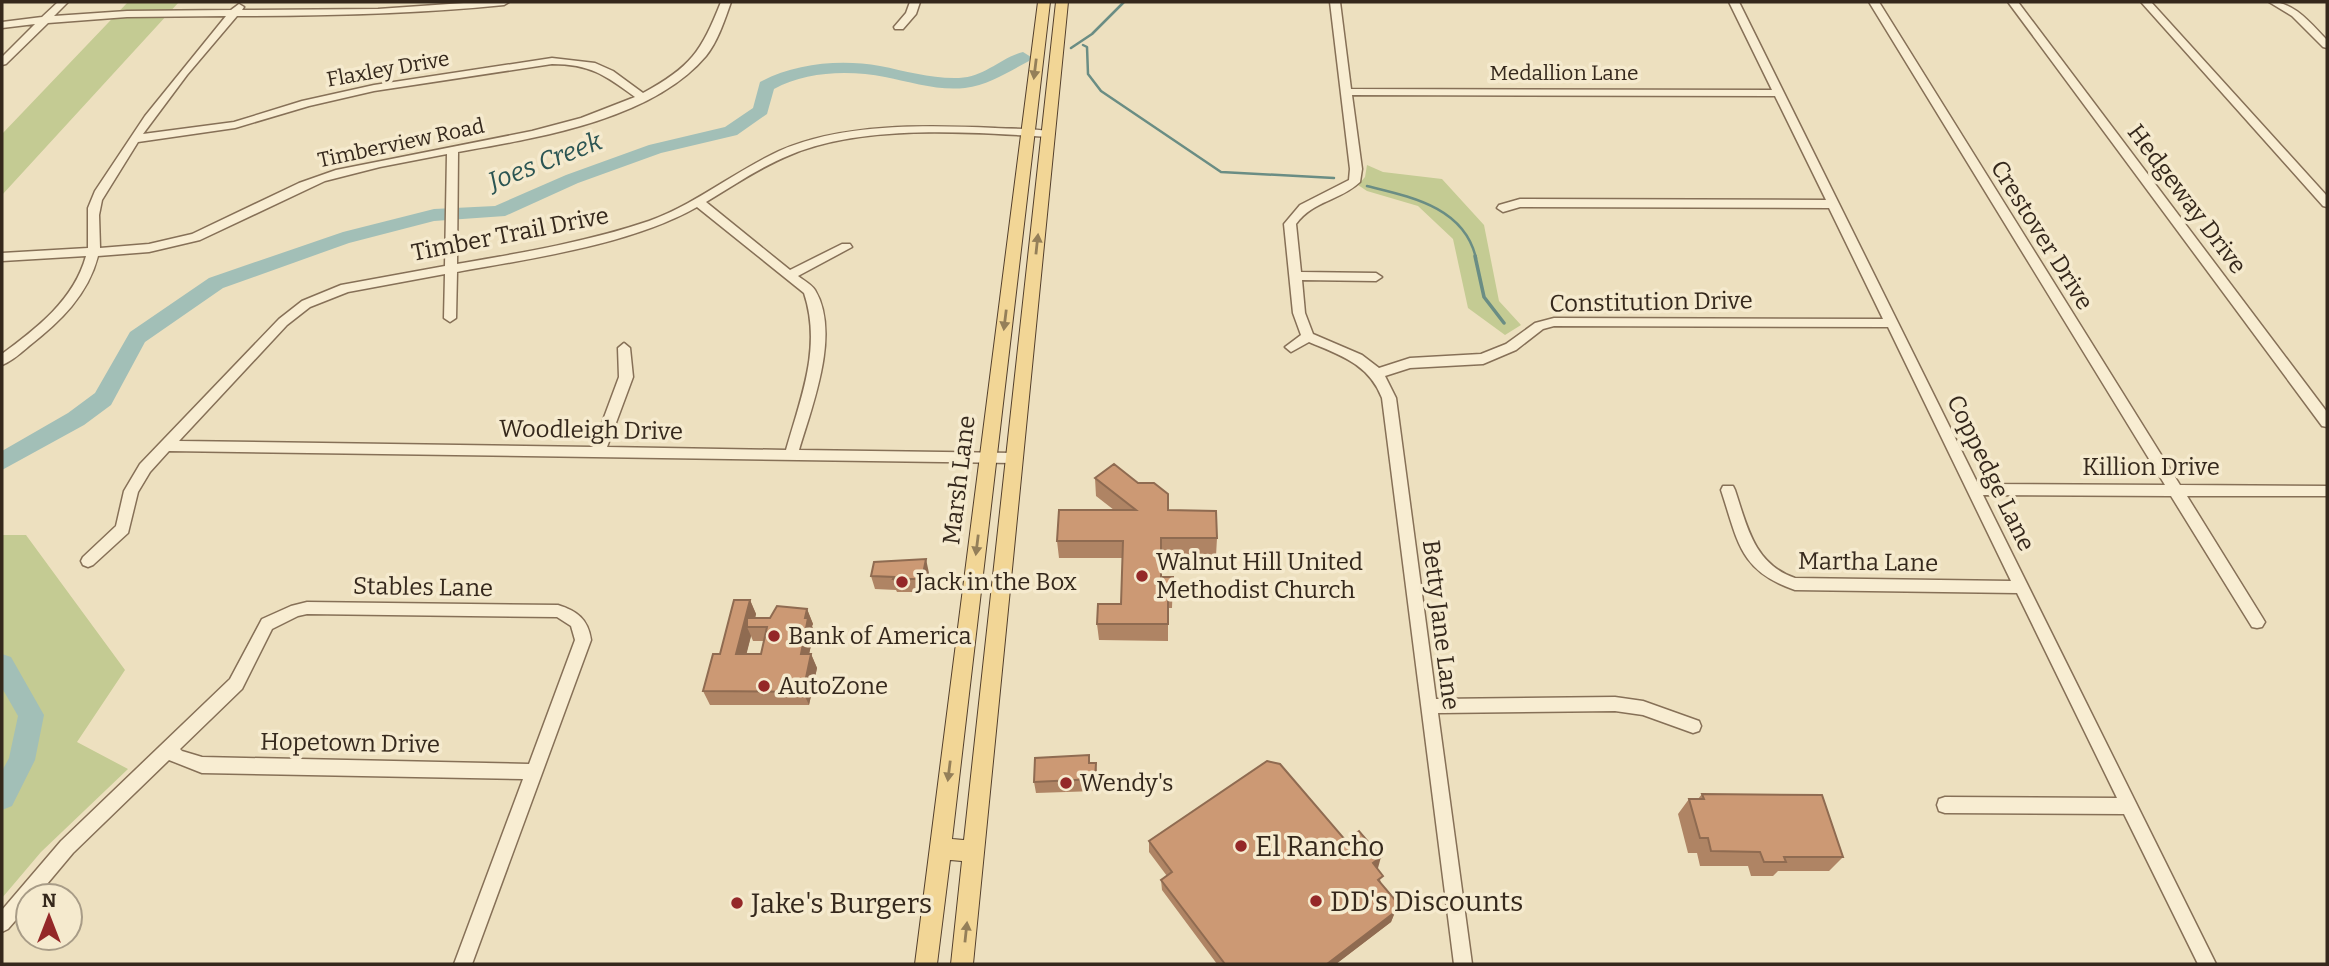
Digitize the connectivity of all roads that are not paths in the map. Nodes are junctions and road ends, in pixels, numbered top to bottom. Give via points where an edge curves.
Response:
1 (63, 2) edge
2 (504, 2) edge
3 (726, 2) edge
4 (915, 2) edge
5 (1044, 2) edge
6 (1062, 2) edge
7 (1335, 2) edge
8 (1734, 2) edge
9 (1874, 2) edge
10 (2013, 2) edge
11 (2146, 2) edge
12 (2274, 2) edge
13 (239, 7) edge
14 (48, 16) junction
15 (2, 25) edge
16 (899, 27) dead end
17 (2327, 45) edge
18 (2, 62) edge
19 (1348, 92) junction
20 (1779, 93) junction
21 (641, 97) junction
22 (1028, 133) junction
23 (1049, 134) junction
24 (134, 139) junction
25 (453, 150) junction
26 (697, 201) junction
27 (2327, 203) edge
28 (1834, 204) junction
29 (1503, 208) dead end
30 (846, 247) dead end
31 (94, 250) junction
32 (2, 257) edge
33 (451, 268) junction
34 (789, 275) junction
35 (1295, 275) junction
36 (1376, 277) dead end
37 (1009, 282) junction
38 (1033, 282) junction
39 (450, 318) dead end
40 (1892, 323) junction
41 (1308, 338) junction
42 (1291, 347) dead end
43 (624, 348) dead end
44 (2, 360) edge
45 (1379, 373) junction
46 (2327, 422) edge
47 (166, 446) junction
48 (598, 453) junction
49 (791, 455) junction
50 (988, 457) junction
51 (1015, 458) junction
52 (1974, 489) junction
53 (1728, 490) dead end
54 (2174, 490) junction
55 (2327, 491) edge
56 (88, 561) dead end
57 (2022, 587) junction
58 (2257, 622) dead end
59 (963, 656) junction
60 (994, 656) junction
61 (1429, 706) junction
62 (1693, 726) dead end
63 (169, 748) junction
64 (535, 772) junction
65 (1945, 805) dead end
66 (2130, 806) junction
67 (940, 849) junction
68 (974, 851) junction
69 (2, 923) edge
70 (463, 964) edge
71 (926, 964) edge
72 (962, 964) edge
73 (1463, 964) edge
74 (2207, 964) edge

1 - 14 street
2 - 13 street via 417,10
3 - 21 street, Timberview Road via 701,55 663,86
4 - 16 street
5 -> 22 main road, Marsh Lane
6 - 23 main road
7 - 19 street
8 - 20 street, Coppedge Lane
9 - 54 street, Crestover Drive
10 - 46 street, Hedgeway Drive
11 - 27 street
12 - 17 street via 2295,14
13 - 14 street
13 - 24 street via 164,95
14 - 15 street
14 - 18 street
19 - 20 street, Medallion Lane
19 - 35 street via 1354,182 1340,192 1311,200 1290,224
20 - 28 street, Coppedge Lane
21 - 24 street, Flaxley Drive via 599,65 552,61 374,88 235,125
21 - 25 street, Timberview Road via 549,131
22 - 23 street, Timber Trail Drive
22 - 26 street, Timber Trail Drive via 858,135 813,142 761,164
22 - 37 main road, Marsh Lane
38 -> 23 main road
24 - 31 street via 93,207
25 - 31 street, Timberview Road via 322,177 195,237 157,246
25 - 33 street
26 - 33 street, Timber Trail Drive via 655,222 608,237
26 - 34 street
28 - 29 street via 1520,203
28 - 40 street, Coppedge Lane
30 - 34 street
31 - 32 street, Timberview Road
31 - 44 street via 88,273 57,316
33 - 39 street
33 - 47 street, Timber Trail Drive via 345,288 306,304 283,322
34 - 49 street via 809,291 818,310 821,343
35 - 36 street
35 - 41 street via 1299,313
37 - 38 main road
37 -> 50 main road, Marsh Lane
38 - 51 main road
40 - 45 street, Constitution Drive via 1554,322 1483,359 1410,363
40 - 52 street, Coppedge Lane
41 - 42 street
41 - 45 street via 1360,357
43 - 48 street via 625,377
45 - 61 street, Betty Jane Lane via 1389,398
47 - 48 street, Woodleigh Drive
47 - 56 street, Timber Trail Drive via 131,491 123,529
48 - 49 street, Woodleigh Drive
49 - 50 street, Woodleigh Drive
50 - 51 street, Woodleigh Drive
50 -> 59 main road, Marsh Lane
51 - 60 main road
52 - 54 street, Killion Drive
52 - 57 street, Coppedge Lane
53 - 57 street, Martha Lane via 1753,560 1780,581
54 - 55 street, Killion Drive
54 - 58 street, Crestover Drive
57 - 66 street, Coppedge Lane
59 - 60 main road
59 -> 67 main road, Marsh Lane
60 - 68 main road
61 - 62 street via 1615,704 1643,708
61 - 73 street, Betty Jane Lane
63 - 64 street, Hopetown Drive via 177,757 202,765
63 - 64 street, Stables Lane via 236,684 267,624 296,610 558,611 577,619 583,640
63 - 69 street via 40,875
64 - 70 street
65 - 66 street
66 - 74 street, Coppedge Lane
67 - 68 main road
67 - 71 main road, Marsh Lane
72 -> 68 main road

